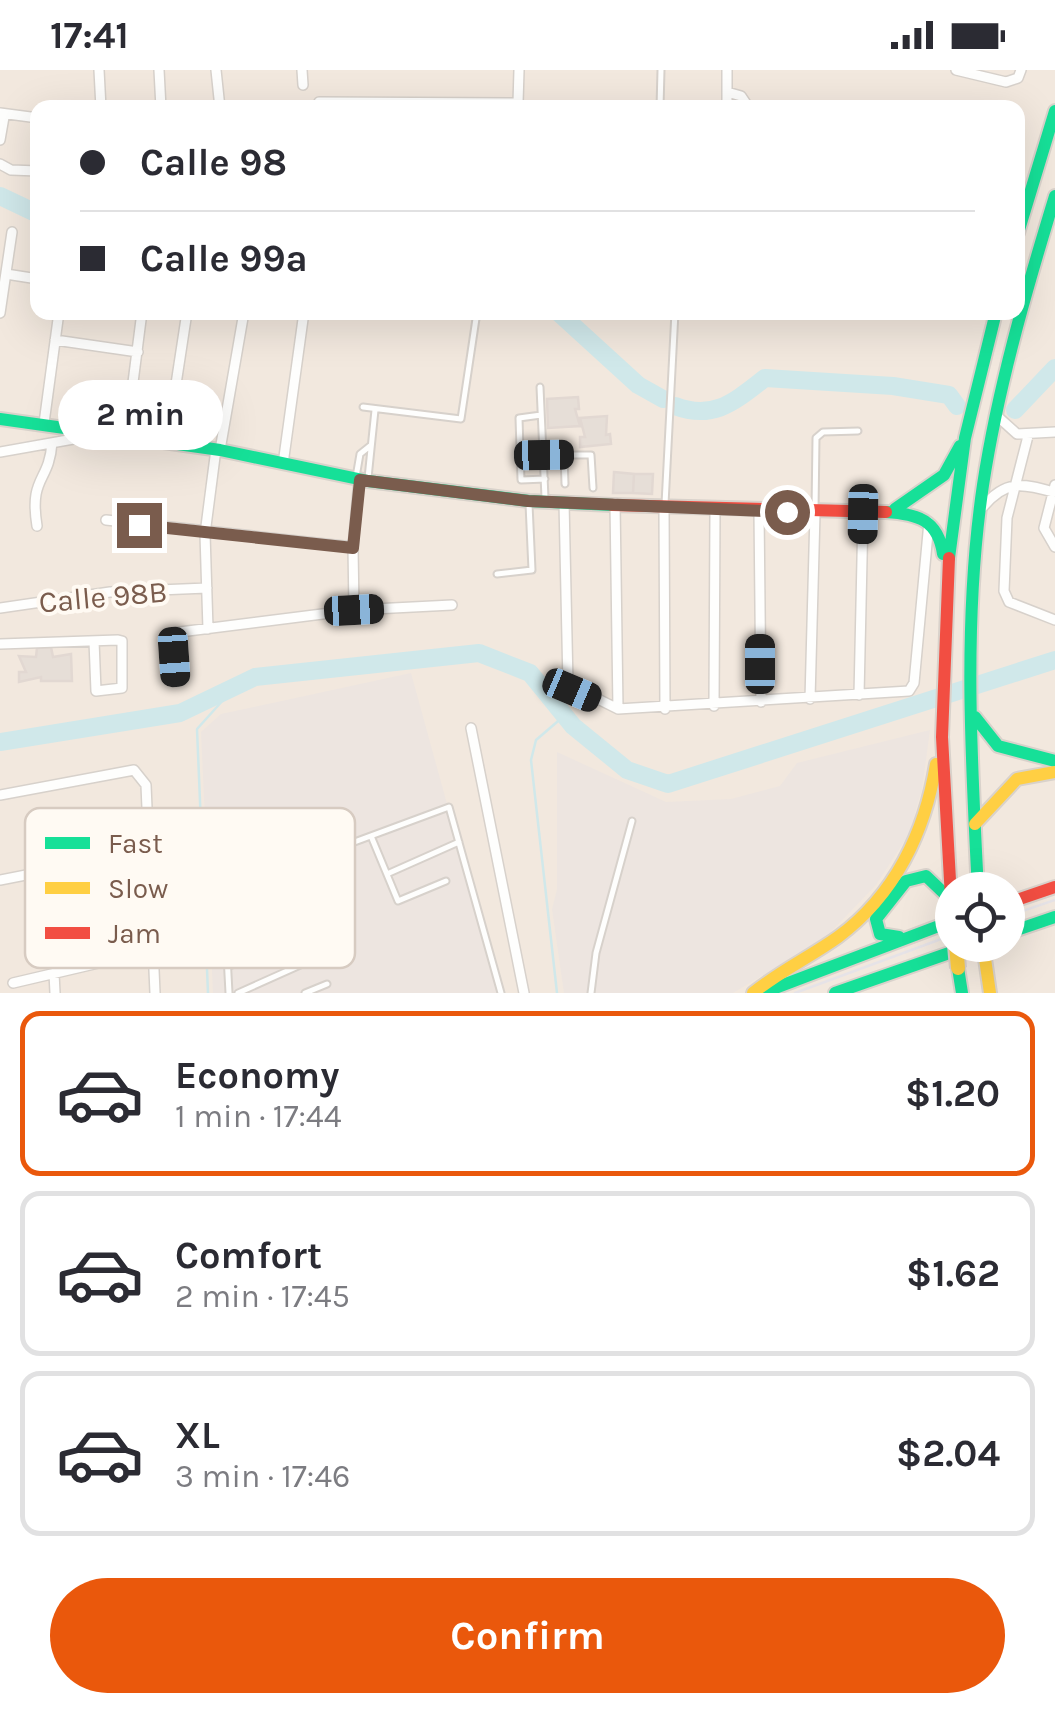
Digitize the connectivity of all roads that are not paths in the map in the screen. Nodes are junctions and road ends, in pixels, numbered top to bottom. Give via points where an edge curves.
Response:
1 (100, 70) edge
2 (159, 70) edge
3 (216, 70) edge
4 (302, 70) edge
5 (519, 70) edge
6 (662, 70) edge
7 (728, 70) edge
8 (956, 70) edge
9 (1022, 70) edge
10 (303, 85) dead end
11 (726, 92) junction
12 (101, 100) edge
13 (160, 100) edge
14 (219, 100) edge
15 (518, 100) edge
16 (660, 100) edge
17 (726, 100) edge
18 (746, 100) edge
19 (1055, 112) edge
20 (2, 115) edge
21 (30, 117) edge
22 (0, 140) edge
23 (0, 164) edge
24 (30, 171) edge
25 (1055, 196) edge
26 (1025, 210) edge
27 (12, 232) dead end
28 (6, 274) junction
29 (30, 278) edge
30 (1025, 308) edge
31 (0, 313) edge
32 (58, 320) edge
33 (141, 320) edge
34 (186, 320) edge
35 (242, 320) edge
36 (303, 320) edge
37 (476, 320) edge
38 (674, 320) edge
39 (994, 320) edge
40 (1022, 320) edge
41 (55, 340) junction
42 (138, 352) junction
43 (540, 386) dead end
44 (363, 407) dead end
45 (376, 408) junction
46 (542, 414) junction
47 (996, 416) junction
48 (0, 419) edge
49 (44, 423) junction
50 (858, 430) dead end
51 (1055, 432) edge
52 (105, 434) junction
53 (126, 436) junction
54 (1028, 436) junction
55 (966, 437) junction
56 (52, 443) junction
57 (167, 443) junction
58 (543, 445) junction
59 (370, 446) junction
60 (520, 446) junction
61 (218, 450) junction
62 (0, 452) edge
63 (544, 455) junction
64 (564, 455) junction
65 (283, 464) junction
66 (361, 480) junction
67 (544, 480) junction
68 (565, 484) dead end
69 (1016, 484) junction
70 (593, 488) dead end
71 (1054, 489) edge
72 (528, 501) junction
73 (546, 501) junction
74 (564, 502) junction
75 (614, 504) junction
76 (664, 507) junction
77 (982, 509) junction
78 (715, 510) junction
79 (759, 511) junction
80 (886, 512) junction
81 (815, 513) junction
82 (863, 514) junction
83 (930, 519) junction
84 (106, 520) dead end
85 (37, 526) dead end
86 (205, 534) junction
87 (1055, 547) edge
88 (353, 548) junction
89 (497, 574) dead end
90 (207, 588) junction
91 (946, 596) junction
92 (452, 605) dead end
93 (0, 608) edge
94 (354, 610) junction
95 (1055, 620) edge
96 (208, 629) junction
97 (94, 642) junction
98 (0, 644) edge
99 (176, 680) dead end
100 (859, 695) junction
101 (810, 698) junction
102 (761, 702) junction
103 (714, 706) junction
104 (971, 707) junction
105 (618, 709) junction
106 (666, 709) junction
107 (941, 719) junction
108 (472, 728) dead end
109 (1055, 761) edge
110 (1055, 772) edge
111 (0, 795) edge
112 (147, 808) edge
113 (632, 821) dead end
114 (975, 824) junction
115 (370, 836) junction
116 (355, 842) edge
117 (459, 842) junction
118 (950, 872) edge
119 (977, 872) edge
120 (386, 874) junction
121 (25, 875) edge
122 (0, 880) edge
123 (446, 881) dead end
124 (935, 883) edge
125 (1055, 885) edge
126 (1025, 897) edge
127 (1055, 917) edge
128 (935, 923) edge
129 (1025, 927) edge
130 (904, 937) junction
131 (935, 958) edge
132 (957, 962) edge
133 (986, 962) edge
134 (76, 968) edge
135 (154, 968) edge
136 (298, 968) edge
137 (899, 970) junction
138 (54, 973) junction
139 (14, 982) dead end
140 (326, 984) dead end
141 (990, 992) edge
142 (56, 993) edge
143 (155, 993) edge
144 (238, 993) edge
145 (305, 993) edge
146 (501, 993) edge
147 (524, 993) edge
148 (590, 993) edge
149 (753, 993) edge
150 (762, 993) edge
151 (835, 993) edge
152 (874, 993) edge
153 (962, 993) edge

1 - 12 street
2 - 13 street
3 - 14 street
4 - 10 street
5 - 15 street
6 - 16 lane
7 - 11 street
8 - 9 street via 1006,82
11 - 17 street
11 - 18 street
19 - 26 main road
20 - 21 street
20 - 22 street
23 - 24 street
25 - 30 main road
27 - 28 street
28 - 29 street
28 - 31 street
32 - 41 street
33 - 42 street
34 - 57 street
35 - 61 street
36 - 65 street
37 - 45 lane via 462,419
38 - 76 lane
39 - 55 main road
40 - 47 main road
41 - 42 street
41 - 49 street
42 - 53 street
43 - 46 lane
44 - 45 lane
45 - 59 lane
46 - 58 lane
46 - 60 lane via 519,417
47 - 54 street
47 - 77 main road
48 - 49 main road
49 - 52 main road
50 - 81 lane via 816,438
51 - 54 street
52 - 53 main road
52 - 56 street
53 - 57 main road
54 - 69 street
55 - 80 main road via 944,476
55 - 91 main road
56 - 62 street
56 - 85 street via 32,496
57 - 61 main road
58 - 60 lane
58 - 63 lane
59 - 66 lane
59 - 66 lane via 360,454
60 - 67 lane via 521,480
61 - 65 main road
61 - 86 street
63 - 64 lane
63 - 67 lane
64 - 68 lane
64 - 70 lane via 591,455
65 - 66 main road
66 - 72 main road
66 - 88 street
67 - 73 lane
69 - 71 street
69 - 77 street via 996,492
69 - 95 street via 1007,518 1004,592 1009,602
71 - 87 street via 1044,528
72 - 73 main road
72 - 89 lane via 532,570
73 - 74 main road
74 - 75 main road
74 - 105 street via 568,684
75 - 76 main road
75 - 105 street
76 - 78 main road
76 - 106 street
77 - 104 main road
78 - 79 main road
78 - 103 street
79 - 81 main road
79 - 102 street
80 - 82 main road
80 - 83 main road
81 - 82 main road
81 - 101 street
82 - 100 street
83 - 91 main road via 942,539
83 - 100 street via 914,683 909,692
84 - 86 street
86 - 88 street
86 - 90 street
88 - 94 street
90 - 93 street, Calle 98B via 110,592
90 - 96 street
91 - 107 main road
92 - 94 street
94 - 96 street
96 - 99 street via 172,633
97 - 97 street via 96,691 122,688 122,641
97 - 98 street
100 - 101 street
101 - 102 street
102 - 103 street
103 - 106 street
104 - 109 main road via 991,743 1018,756
104 - 114 main road
105 - 106 street
107 - 118 main road
107 - 149 main road via 933,795 912,853 847,929
108 - 147 street
110 - 114 main road via 1006,784
111 - 112 street via 134,770 146,785
113 - 148 lane
114 - 119 main road
115 - 116 lane
115 - 117 lane via 449,806
115 - 120 lane
117 - 120 lane
117 - 146 lane
120 - 123 lane via 398,901
121 - 122 street
124 - 130 main road via 926,876 906,882 876,919 880,934
125 - 126 main road
127 - 129 main road
128 - 130 main road
130 - 150 main road
131 - 137 main road
132 - 153 main road, bridge
133 - 141 main road
134 - 138 street
135 - 143 street
136 - 144 lane
137 - 151 main road
137 - 152 main road
138 - 139 street
138 - 142 street
140 - 145 lane

